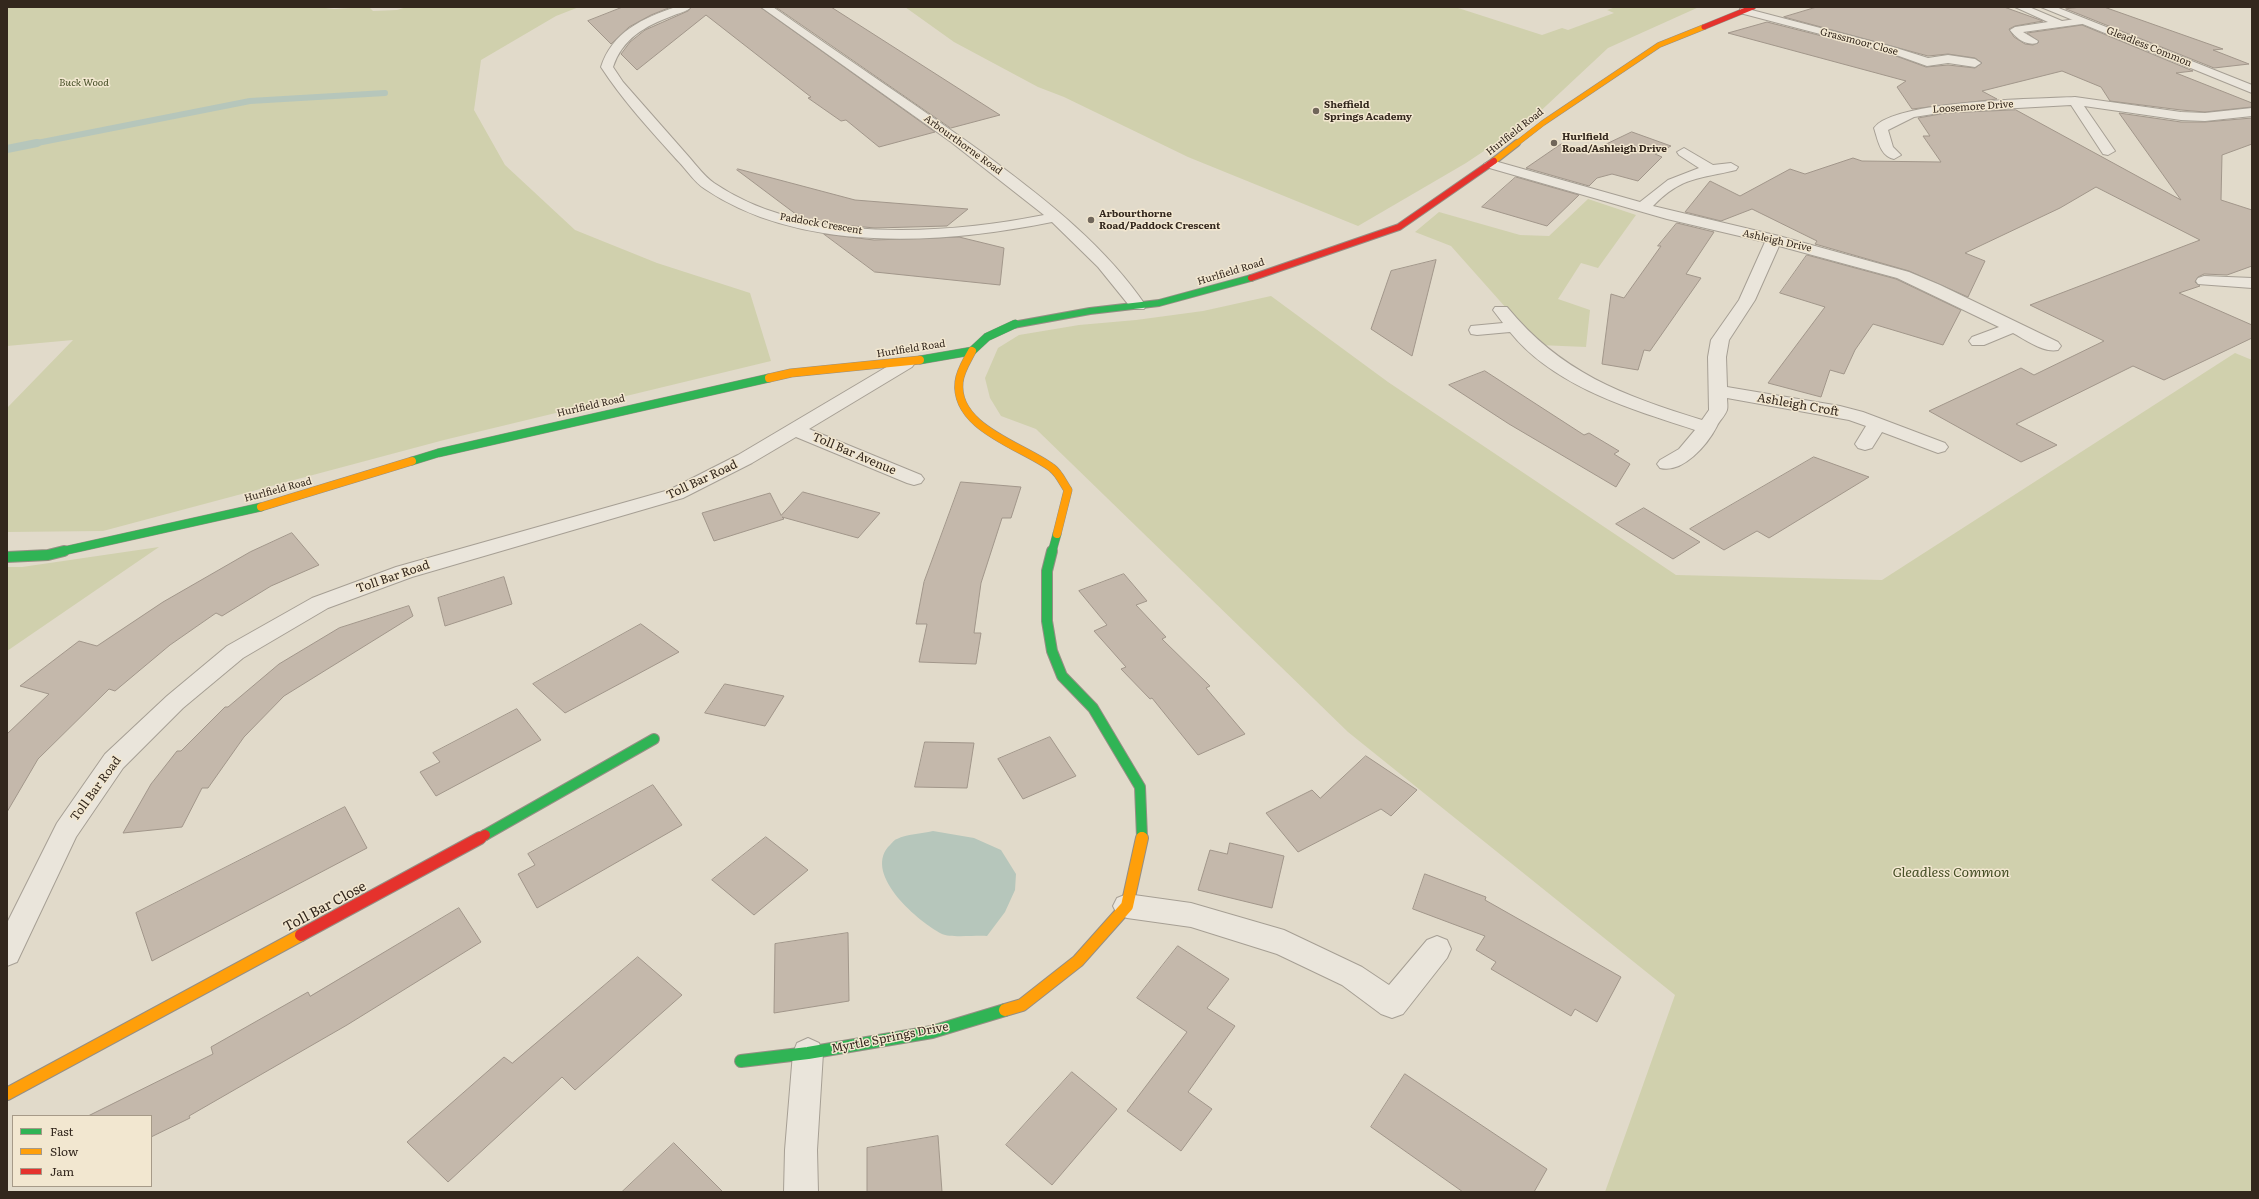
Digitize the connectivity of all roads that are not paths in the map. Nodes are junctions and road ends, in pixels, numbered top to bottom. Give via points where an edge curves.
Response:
1 (686, 7) edge
2 (766, 7) edge
3 (2020, 7) edge
4 (2046, 7) edge
5 (1748, 9) edge
6 (2082, 21) junction
7 (2062, 24) junction
8 (2033, 41) dead end
9 (1974, 63) dead end
10 (2252, 89) edge
11 (2075, 101) junction
12 (2252, 112) edge
13 (2108, 151) dead end
14 (1684, 152) dead end
15 (1894, 155) dead end
16 (1491, 164) junction
17 (1731, 167) dead end
18 (1710, 169) junction
19 (1644, 208) junction
20 (1057, 217) junction
21 (1774, 240) junction
22 (2204, 281) dead end
23 (2252, 283) edge
24 (1138, 306) junction
25 (1502, 310) dead end
26 (1512, 326) junction
27 (2013, 327) junction
28 (1477, 330) dead end
29 (1978, 341) dead end
30 (2052, 346) dead end
31 (972, 351) junction
32 (906, 363) junction
33 (1719, 391) junction
34 (1877, 424) junction
35 (1707, 428) junction
36 (794, 429) junction
37 (1865, 444) dead end
38 (1938, 447) dead end
39 (1667, 464) dead end
40 (914, 479) dead end
41 (7, 557) edge
42 (654, 739) dead end
43 (1127, 906) junction
44 (1437, 949) dead end
45 (7, 953) edge
46 (808, 1053) junction
47 (741, 1061) dead end
48 (7, 1094) edge
49 (801, 1192) edge

1 - 20 street, Paddock Crescent via 653,19 633,31 618,44 608,59 607,67 618,84 708,185 734,201 790,221 851,231 898,234 978,231 1021,226
2 - 20 street, Arbourthorne Road via 938,126
3 - 7 lane
4 - 6 street, Gleadless Common
5 - 9 street, Grassmoor Close via 1927,62 1948,59
5 - 16 street, Hurlfield Road via 1659,45 1543,124
6 - 7 lane
6 - 10 street, Gleadless Common
7 - 8 lane via 2015,30 2020,36
11 - 12 street, Loosemore Drive via 2181,116 2206,117
11 - 13 street
11 - 15 street, Loosemore Drive via 1946,108 1911,114 1881,128 1886,148
14 - 18 street
16 - 19 street, Ashleigh Drive
16 - 24 street, Hurlfield Road via 1399,227 1248,279 1184,298
17 - 18 street
18 - 19 street via 1687,174 1671,182
19 - 21 street, Ashleigh Drive
20 - 24 street, Arbourthorne Road via 1079,236
21 - 27 street, Ashleigh Drive via 1903,275
21 - 33 street via 1747,300 1720,340 1717,357
22 - 23 street
24 - 31 street, Hurlfield Road via 1015,324 987,337
25 - 26 street
26 - 28 street
26 - 35 street via 1570,373 1626,400
27 - 29 street
27 - 30 street, Ashleigh Drive
31 - 32 street, Hurlfield Road
31 - 43 street, Myrtle Springs Drive via 959,385 961,399 971,414 988,432 1052,468 1068,490 1047,571 1047,621 1052,651 1062,676 1093,708 1140,787 1142,842
32 - 36 street, Toll Bar Road
32 - 41 street, Hurlfield Road via 783,375 438,453 282,502 48,555
33 - 34 street, Ashleigh Croft via 1833,410
33 - 35 street via 1718,410
34 - 37 street
34 - 38 street, Ashleigh Croft
35 - 39 street via 1686,453
36 - 40 street, Toll Bar Avenue
36 - 45 street, Toll Bar Road via 746,459 676,494 404,572 320,603 235,652 175,702 114,761 66,831
42 - 48 street, Toll Bar Close via 417,873
43 - 44 street via 1190,915 1284,943 1352,976 1392,1004
43 - 46 street, Myrtle Springs Drive via 1078,961 1022,1005 932,1032
46 - 47 street, Myrtle Springs Drive
46 - 49 street via 801,1150

